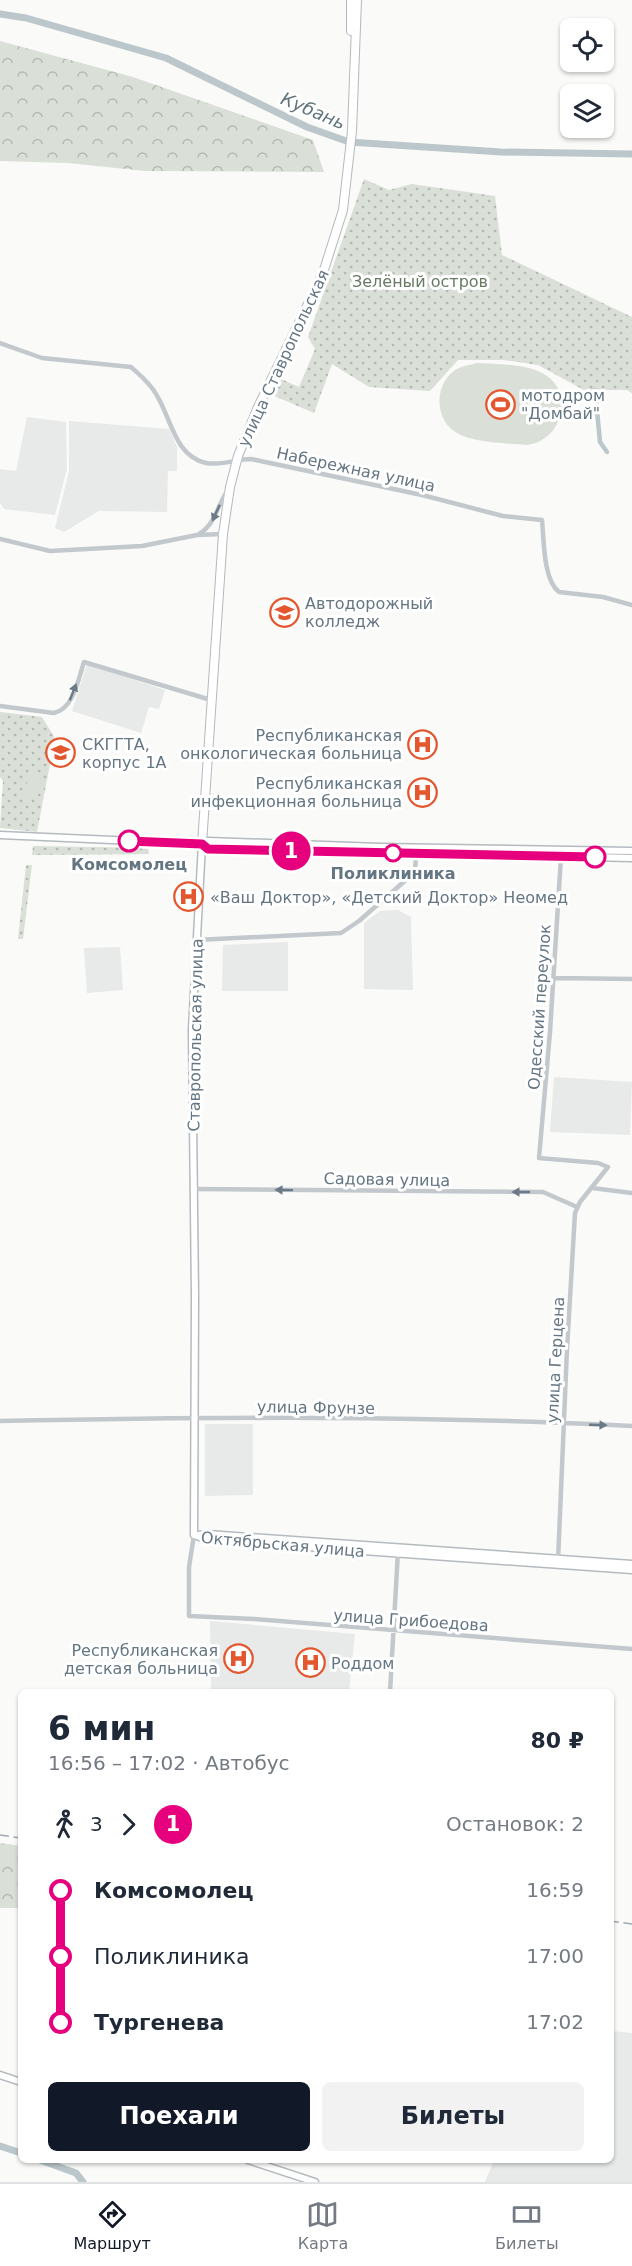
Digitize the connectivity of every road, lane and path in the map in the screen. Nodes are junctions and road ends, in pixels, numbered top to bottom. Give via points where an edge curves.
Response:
1 (351, 0) edge
2 (357, 0) edge
3 (353, 70) junction
4 (0, 343) edge
5 (238, 458) junction
6 (230, 487) junction
7 (223, 534) junction
8 (196, 536) junction
9 (0, 539) edge
10 (632, 605) edge
11 (211, 700) junction
12 (0, 706) edge
13 (0, 835) edge
14 (202, 844) junction
15 (632, 851) edge
16 (416, 854) junction
17 (561, 857) junction
18 (632, 858) edge
19 (196, 940) junction
20 (554, 978) junction
21 (632, 979) edge
22 (592, 1188) junction
23 (194, 1189) junction
24 (632, 1193) edge
25 (577, 1207) junction
26 (194, 1418) junction
27 (0, 1421) edge
28 (564, 1423) junction
29 (632, 1426) edge
30 (194, 1535) junction
31 (398, 1551) junction
32 (558, 1562) junction
33 (632, 1564) edge
34 (632, 1570) edge
35 (189, 1616) joint
36 (393, 1630) junction
37 (632, 1649) edge
38 (390, 1689) edge
39 (0, 2076) edge
40 (18, 2082) edge
41 (257, 2163) edge
42 (264, 2163) edge
43 (315, 2182) edge
44 (321, 2182) edge

1 - 3 highway
2 - 3 highway
3 - 5 highway, улица Ставропольская via 346,184 336,220 322,265 255,405
4 - 5 street, Набережная улица via 42,358 131,367 156,393 177,440 188,453 204,462 226,463
5 - 6 highway, Ставропольская улица
5 - 10 street, Набережная улица via 422,495 503,516 542,520 553,588
6 - 7 highway, Ставропольская улица
6 -> 8 street via 209,526
7 - 8 street
7 - 11 highway, Ставропольская улица
8 - 9 street via 142,546 50,551
12 -> 11 street via 54,713 64,709 84,662
11 - 14 highway, Ставропольская улица
13 - 14 main road
14 - 15 main road via 208,841
14 - 16 main road via 208,849
14 - 19 main road, Ставропольская улица
16 - 17 main road
16 - 19 street via 415,872 341,933
17 - 18 main road
17 - 20 street, Одесский переулок
19 - 23 main road, Ставропольская улица via 192,1030
20 - 21 street
20 - 22 street, Одесский переулок via 538,1158 598,1162 608,1167
22 - 24 street
22 - 25 street
25 -> 23 street, Садовая улица via 543,1192
23 - 26 main road, Ставропольская улица
25 - 28 street, улица Герцена
26 - 27 street, улица Фрунзе
26 - 28 street, улица Фрунзе
26 - 30 main road, Ставропольская улица
28 -> 29 street, улица Фрунзе
28 - 32 street, улица Герцена
30 - 31 main road, Октябрьская улица
30 - 35 street, Ставропольская улица via 189,1567
31 - 32 main road, Октябрьская улица
31 - 36 street
32 - 33 main road, Октябрьская улица
32 - 34 main road, Октябрьская улица
35 - 36 street, улица Грибоедова
36 - 37 street, улица Грибоедова
36 - 38 street
39 - 40 main road
41 - 43 main road
42 - 44 main road

